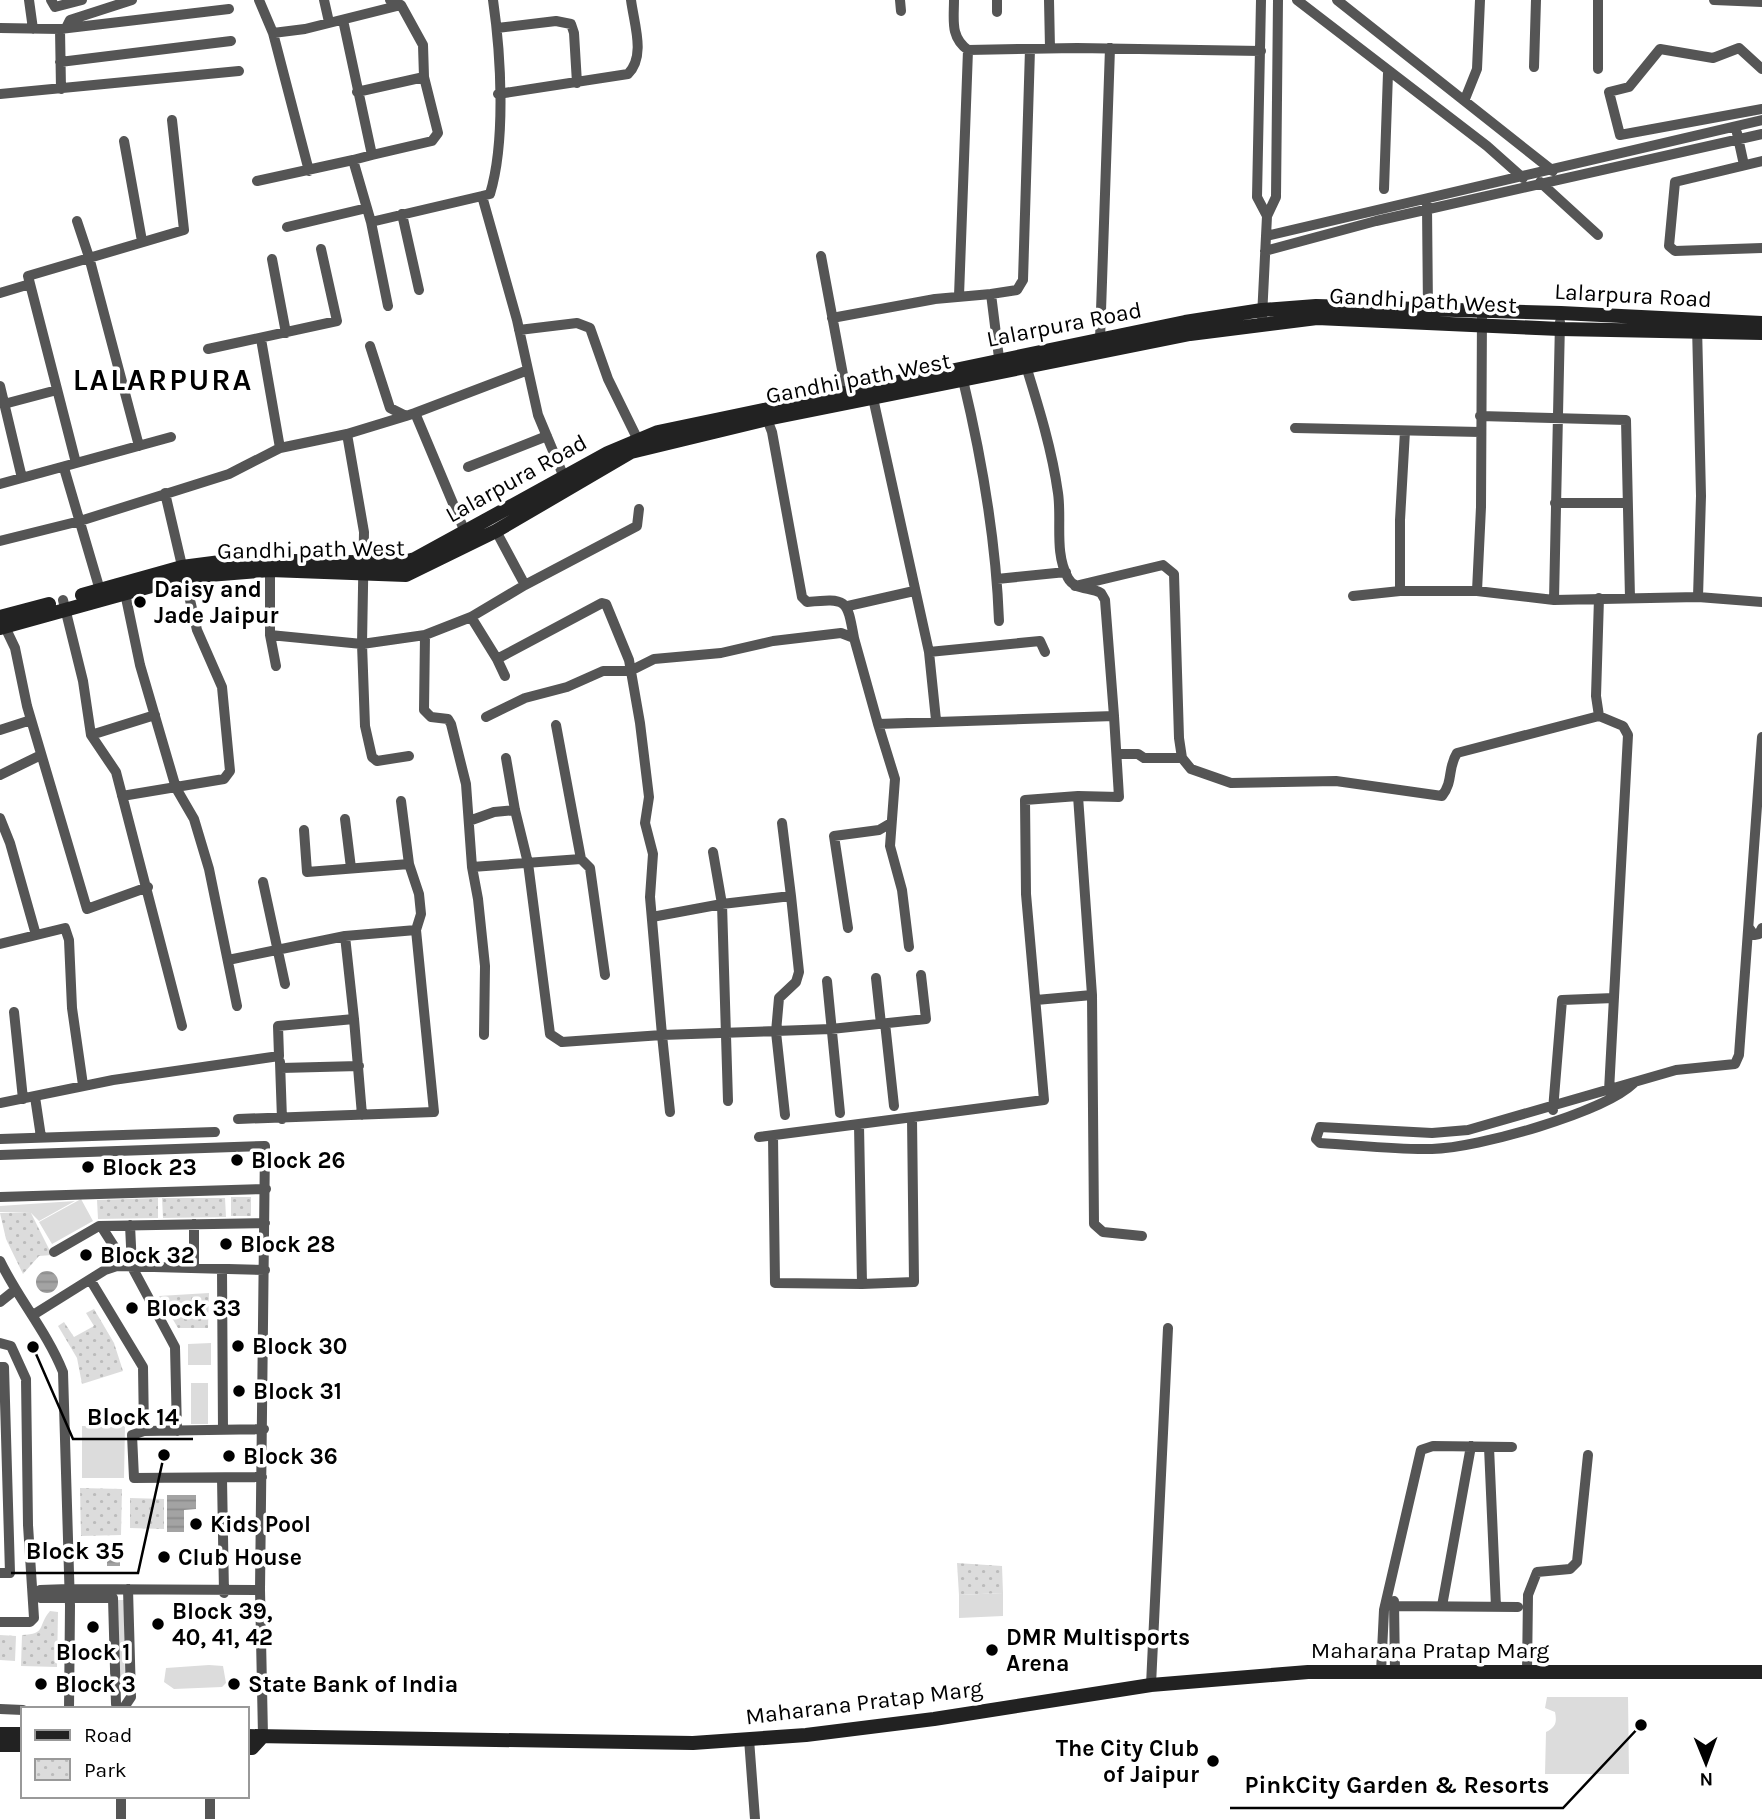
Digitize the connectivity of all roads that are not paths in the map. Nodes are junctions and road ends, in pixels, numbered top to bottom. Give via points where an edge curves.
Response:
1 (29, 0) edge
2 (51, 0) edge
3 (82, 0) edge
4 (132, 0) edge
5 (259, 0) edge
6 (324, 0) edge
7 (390, 0) edge
8 (492, 0) edge
9 (631, 0) edge
10 (954, 0) edge
11 (1049, 0) edge
12 (1261, 0) edge
13 (1278, 0) edge
14 (1297, 0) edge
15 (1337, 0) edge
16 (1480, 0) edge
17 (1536, 0) edge
18 (1598, 0) edge
19 (1714, 0) edge
20 (1762, 2) edge
21 (401, 5) junction
22 (229, 9) dead end
23 (343, 20) junction
24 (329, 22) junction
25 (497, 28) junction
26 (0, 29) edge
27 (33, 29) junction
28 (63, 29) junction
29 (273, 33) junction
30 (231, 41) dead end
31 (1050, 48) junction
32 (1110, 48) junction
33 (1030, 49) junction
34 (968, 50) junction
35 (1261, 51) junction
36 (60, 62) junction
37 (1534, 67) dead end
38 (1598, 69) dead end
39 (1762, 69) edge
40 (239, 71) dead end
41 (1388, 73) junction
42 (424, 77) junction
43 (577, 83) junction
44 (61, 89) junction
45 (357, 92) junction
46 (0, 94) edge
47 (498, 94) junction
48 (1465, 99) junction
49 (1762, 109) edge
50 (172, 120) dead end
51 (1762, 121) edge
52 (1679, 123) junction
53 (1735, 126) junction
54 (1762, 134) edge
55 (1687, 137) junction
56 (1738, 139) junction
57 (124, 141) dead end
58 (1695, 149) junction
59 (1619, 154) junction
60 (372, 155) junction
61 (353, 160) junction
62 (1762, 161) edge
63 (1744, 165) junction
64 (1623, 166) junction
65 (309, 170) junction
66 (1553, 171) junction
67 (1528, 177) junction
68 (257, 181) dead end
69 (1543, 184) junction
70 (1384, 189) dead end
71 (482, 196) junction
72 (1427, 205) junction
73 (367, 208) junction
74 (402, 214) junction
75 (1267, 216) junction
76 (77, 221) dead end
77 (371, 222) junction
78 (287, 227) dead end
79 (1598, 235) dead end
80 (1266, 236) junction
81 (142, 240) junction
82 (1762, 248) edge
83 (321, 249) dead end
84 (1265, 251) junction
85 (821, 256) dead end
86 (89, 257) junction
87 (272, 259) dead end
88 (30, 284) junction
89 (419, 289) dead end
90 (0, 293) edge
91 (991, 294) junction
92 (959, 296) junction
93 (388, 306) dead end
94 (1428, 310) junction
95 (1561, 313) junction
96 (1262, 317) junction
97 (832, 318) junction
98 (1481, 318) junction
99 (1762, 323) edge
100 (1697, 327) junction
101 (1560, 329) junction
102 (519, 330) junction
103 (286, 333) junction
104 (1762, 333) edge
105 (261, 339) junction
106 (1100, 340) junction
107 (370, 346) dead end
108 (208, 349) dead end
109 (1000, 366) junction
110 (1026, 366) junction
111 (528, 370) junction
112 (963, 380) junction
113 (0, 386) edge
114 (57, 390) junction
115 (846, 391) junction
116 (873, 398) junction
117 (4, 404) junction
118 (765, 414) junction
119 (411, 415) junction
120 (1480, 416) junction
121 (1558, 419) junction
122 (1294, 428) dead end
123 (1405, 431) junction
124 (1480, 432) junction
125 (347, 434) junction
126 (547, 436) junction
127 (171, 437) dead end
128 (637, 438) junction
129 (139, 446) junction
130 (280, 448) junction
131 (76, 463) junction
132 (468, 467) dead end
133 (64, 468) junction
134 (22, 478) junction
135 (566, 482) junction
136 (0, 484) edge
137 (165, 493) junction
138 (1555, 503) junction
139 (1627, 503) junction
140 (639, 509) dead end
141 (80, 521) junction
142 (496, 531) junction
143 (466, 532) junction
144 (0, 541) edge
145 (271, 564) junction
146 (363, 568) junction
147 (183, 572) junction
148 (1066, 572) junction
149 (997, 579) junction
150 (525, 585) junction
151 (1075, 586) junction
152 (914, 591) junction
153 (1400, 591) junction
154 (1477, 591) junction
155 (125, 593) junction
156 (102, 594) junction
157 (1353, 596) dead end
158 (1698, 597) junction
159 (1599, 598) junction
160 (1630, 598) junction
161 (1554, 600) junction
162 (1762, 602) edge
163 (65, 604) junction
164 (848, 606) junction
165 (471, 617) junction
166 (999, 621) dead end
167 (2, 624) edge
168 (270, 635) junction
169 (425, 635) junction
170 (854, 638) junction
171 (362, 644) junction
172 (929, 652) junction
173 (1045, 652) dead end
174 (497, 659) junction
175 (276, 666) dead end
176 (630, 671) junction
177 (505, 676) dead end
178 (155, 715) junction
179 (1114, 716) junction
180 (1599, 716) junction
181 (485, 717) dead end
182 (31, 720) junction
183 (936, 720) junction
184 (878, 724) junction
185 (556, 725) dead end
186 (0, 730) edge
187 (92, 735) junction
188 (1762, 737) edge
189 (1117, 754) junction
190 (41, 755) junction
191 (409, 756) dead end
192 (506, 758) dead end
193 (1182, 758) junction
194 (0, 775) edge
195 (176, 788) junction
196 (122, 796) junction
197 (1078, 796) junction
198 (401, 801) dead end
199 (514, 810) junction
200 (0, 818) edge
201 (345, 819) dead end
202 (469, 821) junction
203 (782, 822) dead end
204 (891, 823) junction
205 (303, 830) dead end
206 (713, 852) dead end
207 (580, 859) junction
208 (409, 863) junction
209 (528, 863) junction
210 (472, 867) junction
211 (351, 868) junction
212 (1758, 868) edge
213 (263, 882) dead end
214 (1757, 884) edge
215 (148, 887) junction
216 (791, 896) junction
217 (722, 904) junction
218 (652, 917) junction
219 (848, 928) dead end
220 (1749, 928) junction
221 (1762, 928) edge
222 (416, 929) junction
223 (36, 934) junction
224 (345, 936) junction
225 (0, 944) edge
226 (909, 947) dead end
227 (279, 948) junction
228 (228, 960) junction
229 (605, 975) dead end
230 (921, 975) dead end
231 (876, 978) dead end
232 (827, 981) dead end
233 (285, 984) dead end
234 (1092, 995) junction
235 (1614, 998) junction
236 (1036, 1000) junction
237 (237, 1006) dead end
238 (14, 1012) dead end
239 (354, 1019) junction
240 (883, 1023) junction
241 (182, 1026) dead end
242 (831, 1029) junction
243 (776, 1032) junction
244 (726, 1034) junction
245 (484, 1035) dead end
246 (662, 1035) junction
247 (279, 1056) junction
248 (359, 1066) junction
249 (281, 1068) junction
250 (1634, 1083) junction
251 (83, 1085) junction
252 (1609, 1087) junction
253 (35, 1097) junction
254 (23, 1099) junction
255 (728, 1101) dead end
256 (1609, 1101) junction
257 (0, 1103) edge
258 (894, 1107) dead end
259 (1553, 1107) junction
260 (670, 1112) dead end
261 (840, 1113) dead end
262 (362, 1115) junction
263 (785, 1115) dead end
264 (912, 1118) junction
265 (1512, 1118) junction
266 (238, 1119) dead end
267 (282, 1119) junction
268 (1553, 1120) junction
269 (859, 1125) junction
270 (1473, 1129) junction
271 (215, 1132) dead end
272 (1517, 1132) junction
273 (773, 1136) junction
274 (41, 1137) junction
275 (759, 1137) dead end
276 (0, 1139) edge
277 (1474, 1143) junction
278 (0, 1155) edge
279 (266, 1189) junction
280 (0, 1197) edge
281 (265, 1223) junction
282 (194, 1224) junction
283 (130, 1225) junction
284 (101, 1226) junction
285 (1142, 1236) dead end
286 (54, 1252) dead end
287 (0, 1261) edge
288 (117, 1266) junction
289 (132, 1267) junction
290 (194, 1268) junction
291 (222, 1269) junction
292 (265, 1270) junction
293 (91, 1280) junction
294 (862, 1284) junction
295 (15, 1290) junction
296 (0, 1302) edge
297 (33, 1315) junction
298 (1168, 1328) dead end
299 (0, 1343) edge
300 (0, 1367) edge
301 (264, 1429) junction
302 (177, 1430) junction
303 (223, 1430) junction
304 (144, 1431) junction
305 (1471, 1446) junction
306 (1489, 1447) junction
307 (1511, 1447) dead end
308 (1588, 1455) dead end
309 (262, 1477) junction
310 (222, 1478) junction
311 (0, 1573) edge
312 (1392, 1588) junction
313 (260, 1590) junction
314 (128, 1591) junction
315 (224, 1591) junction
316 (33, 1594) junction
317 (69, 1594) junction
318 (1394, 1606) junction
319 (1442, 1606) junction
320 (1496, 1607) junction
321 (1518, 1607) dead end
322 (0, 1622) edge
323 (1388, 1672) junction
324 (1527, 1672) junction
325 (1762, 1672) edge
326 (1151, 1685) junction
327 (125, 1698) edge
328 (69, 1707) edge
329 (0, 1709) edge
330 (21, 1710) edge
331 (0, 1734) edge
332 (21, 1734) edge
333 (248, 1736) edge
334 (263, 1736) junction
335 (749, 1740) junction
336 (0, 1745) edge
337 (21, 1745) edge
338 (248, 1748) edge
339 (121, 1798) edge
340 (210, 1798) edge
341 (121, 1819) edge
342 (210, 1819) edge
343 (755, 1819) edge

1 - 27 street
2 - 3 street via 55,7
4 - 28 street via 70,20
5 - 29 street
6 - 24 street
7 - 21 street
8 - 25 street
9 - 43 street via 636,65 628,74
10 - 34 street via 954,32 957,42
11 - 31 street
12 - 35 street
13 - 75 street via 1276,197
14 - 41 street
15 - 48 street
16 - 48 street via 1476,69
17 - 37 street
18 - 38 street
19 - 20 street
21 - 23 street
21 - 42 street via 423,46
22 - 28 street
23 - 24 street
23 - 45 street
24 - 29 street
25 - 43 street via 556,21 571,24
25 - 47 street
26 - 27 street
27 - 28 street
28 - 36 street
29 - 65 street
30 - 36 street
31 - 32 street
31 - 33 street
32 - 35 street
32 - 106 street
33 - 34 street
33 - 91 street via 1023,280 1017,290
34 - 92 street
35 - 75 street via 1256,197
36 - 44 street
39 - 52 street via 1740,48 1713,58 1660,48 1629,87 1609,92 1620,135
40 - 44 street
41 - 67 street
41 - 70 street
42 - 45 street
42 - 60 street via 437,138
43 - 47 street
44 - 46 street
45 - 60 street
47 - 71 street via 498,167 490,194
48 - 66 street
49 - 52 street
50 - 81 street via 184,230
51 - 53 street
52 - 55 street
53 - 55 street
53 - 56 street
54 - 56 street
55 - 58 street
55 - 59 street
56 - 58 street
56 - 63 street
57 - 81 street
58 - 64 street
59 - 64 street
59 - 66 street
60 - 61 street
61 - 65 street
61 - 73 street
62 - 63 street
63 - 82 street via 1675,182 1669,246 1675,251
64 - 69 street
65 - 68 street
66 - 67 street
67 - 69 street
67 - 72 street
69 - 72 street
69 - 79 street
71 - 74 street
71 - 102 street
72 - 80 street
72 - 84 street
72 - 94 street
73 - 77 street
73 - 78 street
74 - 77 street
74 - 89 street
75 - 80 street
76 - 86 street
77 - 93 street
80 - 84 street
81 - 86 street
83 - 103 street via 337,321
84 - 96 street
85 - 97 street
86 - 88 street via 28,276
86 - 129 street
87 - 103 street
88 - 90 street
88 - 114 street
91 - 92 street
91 - 109 street
92 - 97 street
94 - 96 street, Lalarpura Road via 1316,306
94 - 98 street, Lalarpura Road
95 - 98 street, Lalarpura Road
95 - 100 street, Lalarpura Road
95 - 101 street
96 - 98 street, Gandhi path West
96 - 106 street, Lalarpura Road
96 - 110 street, Gandhi path West
97 - 115 street
98 - 101 street, Gandhi path West
98 - 120 street
99 - 100 street, Lalarpura Road
100 - 101 street, Gandhi path West
100 - 104 street, Gandhi path West
100 - 158 street
101 - 121 street
102 - 111 street
102 - 128 street via 577,323 590,327 608,379
103 - 105 street
105 - 108 street
105 - 130 street
106 - 109 street, Lalarpura Road
107 - 119 street via 390,408
109 - 110 street, Gandhi path West
109 - 112 street, Gandhi path West
109 - 115 street, Lalarpura Road
110 - 148 street via 1058,493 1061,559
111 - 119 street
111 - 126 street
112 - 116 street, Gandhi path West
112 - 149 street via 977,438
113 - 117 street
114 - 117 street
114 - 131 street
115 - 118 street, Lalarpura Road
116 - 118 street, Gandhi path West
116 - 152 street
117 - 134 street
118 - 128 street, Lalarpura Road
118 - 135 street, Gandhi path West via 631,452
118 - 164 street via 802,597 807,601 837,599
119 - 125 street
119 - 143 street
120 - 121 street
120 - 124 street
121 - 138 street
121 - 139 street via 1626,420
122 - 123 street
123 - 124 street
123 - 153 street
124 - 154 street
125 - 130 street
125 - 146 street via 364,532
126 - 132 street
126 - 135 street
127 - 129 street
128 - 135 street, Lalarpura Road
129 - 131 street
130 - 137 street via 229,474
131 - 133 street
133 - 134 street
133 - 141 street
134 - 136 street
135 - 142 street, Gandhi path West
135 - 143 street, Lalarpura Road
137 - 141 street
137 - 147 street
138 - 139 street
138 - 161 street
139 - 160 street
140 - 150 street via 637,526
141 - 144 street
141 - 156 street
142 - 146 street, Gandhi path West via 406,575
142 - 150 street
143 - 146 street, Lalarpura Road via 415,559
145 - 146 street, Gandhi path West
145 - 147 street, Gandhi path West
145 - 168 street
146 - 171 street
147 - 155 street, Gandhi path West
147 - 156 street
147 - 195 street via 197,630 222,687 230,771 224,779
148 - 149 street
148 - 151 street
149 - 166 street
150 - 165 street
151 - 179 street via 1095,589 1105,600
151 - 193 street via 1163,565 1174,574
152 - 164 street
152 - 172 street
153 - 154 street
153 - 157 street
154 - 161 street
155 - 156 street, Gandhi path West
155 - 178 street
156 - 163 street, Gandhi path West
158 - 160 street
158 - 162 street
159 - 160 street
159 - 161 street
159 - 180 street
163 - 167 street, Gandhi path West
163 - 187 street
164 - 170 street
165 - 169 street
165 - 174 street
167 - 182 street via 15,648
168 - 171 street
168 - 175 street
169 - 171 street
169 - 202 street via 424,710 451,724 466,785
170 - 176 street via 841,633 774,641 721,653 654,659
170 - 184 street
171 - 191 street via 365,726 372,757 377,761
172 - 173 street via 1040,641
172 - 183 street
174 - 176 street via 602,603 620,634
174 - 177 street
176 - 181 street via 603,671
176 - 218 street via 649,797 645,823 653,854
178 - 187 street
178 - 195 street
179 - 183 street
179 - 189 street
180 - 193 street via 1457,754 1451,763 1451,784 1442,796 1336,781 1231,783 1191,769
180 - 235 street via 1623,726 1628,734
182 - 186 street
182 - 190 street
183 - 184 street
184 - 204 street via 895,779
185 - 207 street
187 - 196 street via 116,772
188 - 212 street
189 - 193 street
189 - 197 street via 1119,797
190 - 194 street
190 - 215 street via 87,909
192 - 199 street
195 - 196 street
195 - 228 street via 194,819
196 - 215 street
197 - 234 street
197 - 236 street via 1024,800 1026,894
198 - 208 street
199 - 202 street
199 - 209 street
200 - 223 street
201 - 211 street
202 - 210 street
203 - 216 street
204 - 219 street via 879,830 834,836
204 - 226 street via 890,846 902,890
205 - 211 street via 307,872
206 - 217 street
207 - 209 street
207 - 229 street via 590,868
208 - 211 street
208 - 222 street via 419,894 421,914
209 - 210 street
209 - 246 street via 552,1038
210 - 245 street via 485,966
212 - 214 street
213 - 227 street
214 - 220 street
215 - 241 street
216 - 217 street
216 - 243 street via 799,972 796,982 779,998
217 - 218 street
217 - 244 street
218 - 246 street
220 - 221 street via 1759,934
220 - 250 street via 1740,1055 1735,1064 1676,1070
222 - 224 street
222 - 262 street via 434,1112
223 - 225 street
223 - 251 street via 65,928 69,940 72,1008
224 - 227 street
224 - 239 street
227 - 228 street
227 - 233 street
228 - 237 street
230 - 240 street via 926,1019
231 - 240 street
232 - 242 street
234 - 236 street
234 - 285 street via 1094,1224 1102,1231
235 - 252 street
235 - 259 street via 1562,1000
236 - 264 street via 1044,1100
238 - 254 street
239 - 247 street via 278,1026
239 - 248 street
240 - 242 street
240 - 258 street
242 - 243 street
242 - 261 street
243 - 244 street
243 - 263 street
244 - 246 street
244 - 255 street
246 - 260 street
247 - 249 street
247 - 251 street
248 - 249 street
248 - 262 street
249 - 267 street
250 - 252 street
250 - 256 street
251 - 253 street
252 - 256 street
252 - 259 street
253 - 254 street
253 - 274 street
254 - 257 street
256 - 268 street
259 - 265 street
259 - 268 street
262 - 267 street
264 - 269 street
264 - 294 street via 914,1282
265 - 270 street
265 - 272 street
266 - 267 street
268 - 272 street
269 - 273 street
269 - 294 street
270 - 277 street
270 - 277 street via 1432,1133 1320,1127 1315,1139 1320,1143 1431,1149
271 - 274 street
272 - 277 street
273 - 275 street
273 - 294 street via 775,1283
274 - 276 street
278 - 279 street via 265,1146
279 - 280 street
279 - 281 street
281 - 282 street
281 - 292 street
282 - 283 street
282 - 290 street
283 - 284 street
283 - 289 street
284 - 286 street
284 - 288 street via 117,1251
287 - 295 street
288 - 289 street
288 - 293 street
289 - 290 street
289 - 302 street via 176,1347
290 - 291 street
291 - 292 street
291 - 303 street
292 - 301 street
293 - 297 street
293 - 304 street via 143,1367
295 - 296 street
295 - 297 street
297 - 317 street via 64,1372
298 - 326 street
299 - 316 street via 11,1346 26,1380
300 - 311 street via 4,1367 10,1573
301 - 303 street
301 - 309 street
302 - 303 street
302 - 304 street
304 - 310 street via 132,1435 134,1478
305 - 306 street
305 - 312 street via 1425,1446 1421,1450
305 - 319 street
306 - 307 street
306 - 320 street
308 - 324 street via 1577,1562 1570,1569 1537,1572 1529,1587
309 - 310 street
309 - 313 street
310 - 315 street
312 - 318 street
312 - 323 street via 1384,1610
313 - 315 street
313 - 334 street
314 - 315 street
314 - 317 street
314 - 327 street
316 - 317 street via 40,1590
316 - 322 street via 34,1618 30,1622
317 - 327 street via 113,1598 116,1678
317 - 328 street
318 - 319 street
318 - 323 street
319 - 320 street
320 - 321 street
323 - 324 street, Maharana Pratap Marg
323 - 326 street, Maharana Pratap Marg via 1308,1672
324 - 325 street, Maharana Pratap Marg
326 - 335 street, Maharana Pratap Marg via 934,1719
329 - 330 street
331 - 332 street
333 - 334 street, Maharana Pratap Marg
334 - 335 street, Maharana Pratap Marg via 610,1744
334 - 338 street
335 - 343 street
336 - 337 street
339 - 341 street
340 - 342 street

